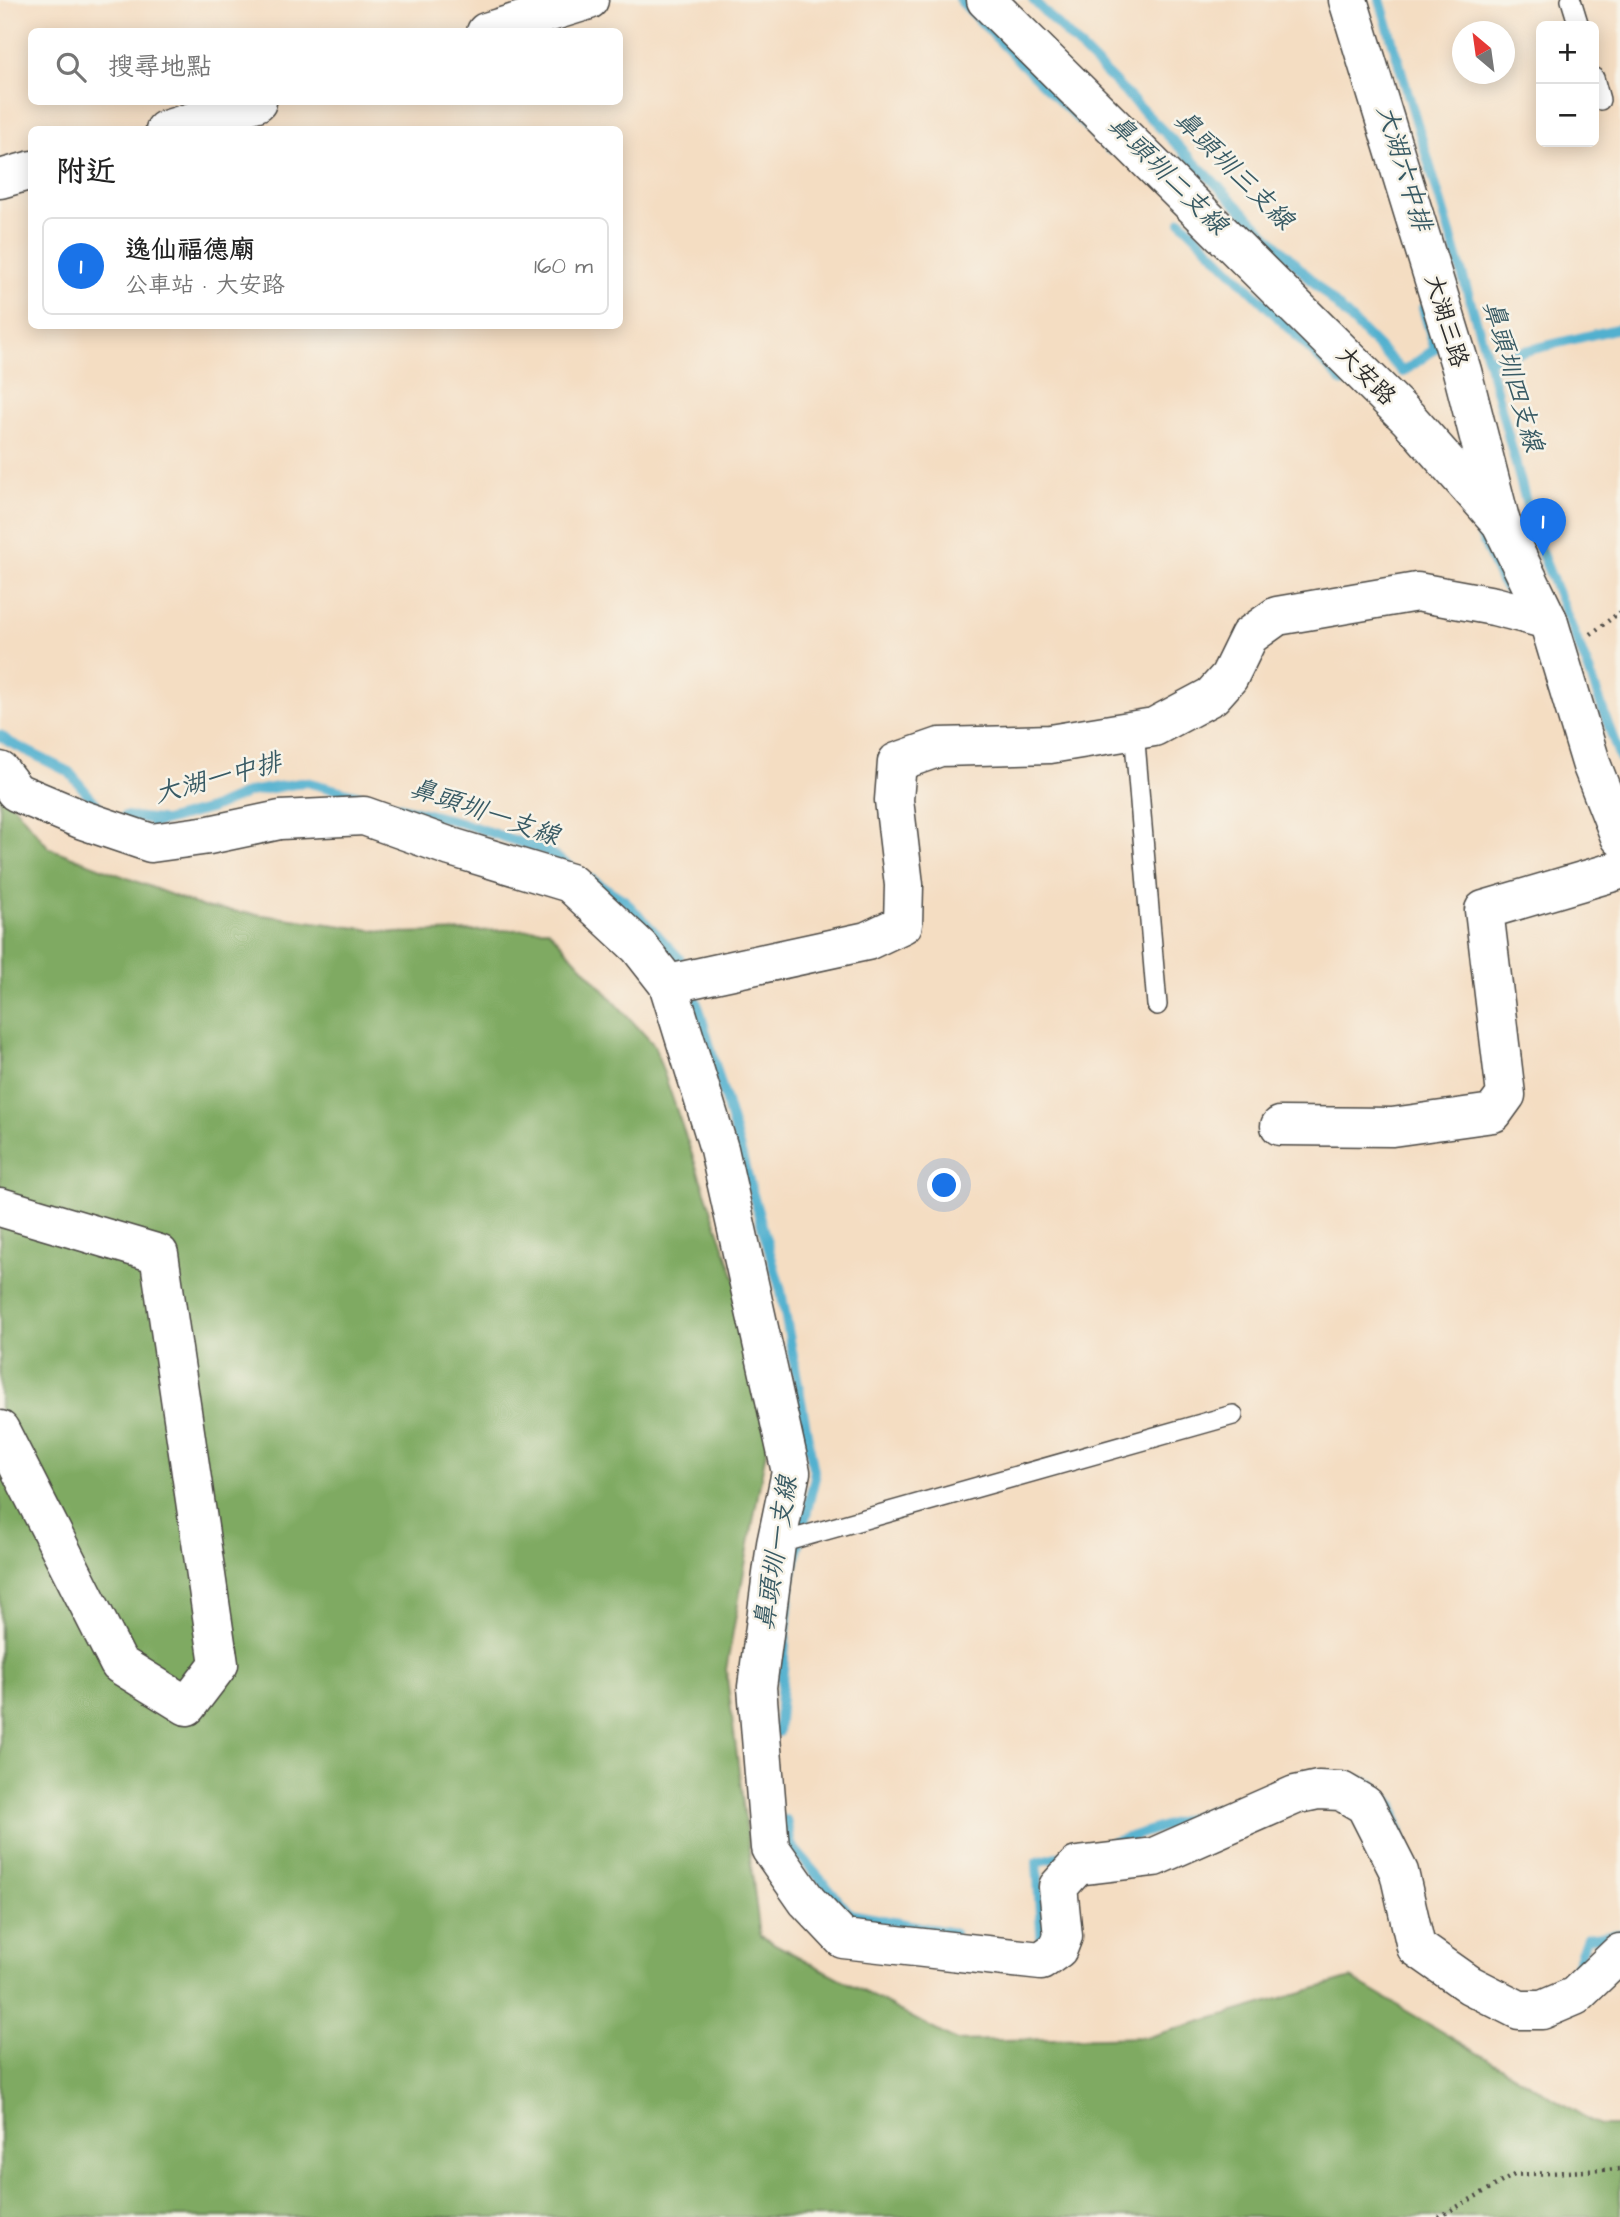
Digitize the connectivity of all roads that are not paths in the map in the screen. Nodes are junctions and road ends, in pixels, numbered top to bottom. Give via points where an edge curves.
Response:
1 (589, 0) edge
2 (986, 0) edge
3 (1348, 0) edge
4 (1571, 0) edge
5 (1577, 21) edge
6 (499, 28) edge
7 (1596, 84) edge
8 (1600, 100) dead end
9 (247, 105) edge
10 (178, 126) edge
11 (28, 171) edge
12 (0, 179) edge
13 (1501, 523) junction
14 (1548, 620) junction
15 (1134, 730) junction
16 (0, 771) edge
17 (1620, 837) edge
18 (1620, 870) edge
19 (668, 984) junction
20 (1157, 1005) dead end
21 (1280, 1126) dead end
22 (0, 1207) edge
23 (1233, 1415) dead end
24 (0, 1430) edge
25 (776, 1544) junction
26 (1620, 1953) edge

1 - 6 street
2 - 13 street, 大安路 via 1408,418
3 - 13 street, 大湖三路 via 1462,371
4 - 5 lane
7 - 8 lane
9 - 10 street
11 - 12 street
13 - 14 street, 大安路
14 - 15 street via 1417,592 1277,616 1249,636 1229,677 1212,696 1154,727
14 - 17 street, 大安路 via 1592,766
15 - 19 street via 1050,744 940,747 897,762 894,800 904,885 903,924 867,941
15 - 20 lane
16 - 19 street via 16,792 151,843 280,820 365,816 570,883 639,947
18 - 21 street via 1484,910 1506,1095 1493,1113 1392,1127
19 - 25 street via 719,1149 791,1472
22 - 24 street via 159,1254 219,1664 187,1706 119,1664
23 - 25 lane
25 - 26 street via 757,1687 770,1849 807,1901 843,1939 1041,1961 1058,1948 1063,1936 1058,1887 1077,1866 1154,1857 1295,1795 1318,1790 1341,1791 1365,1805 1399,1872 1416,1947 1470,1985 1519,2010 1542,2010 1575,1996

